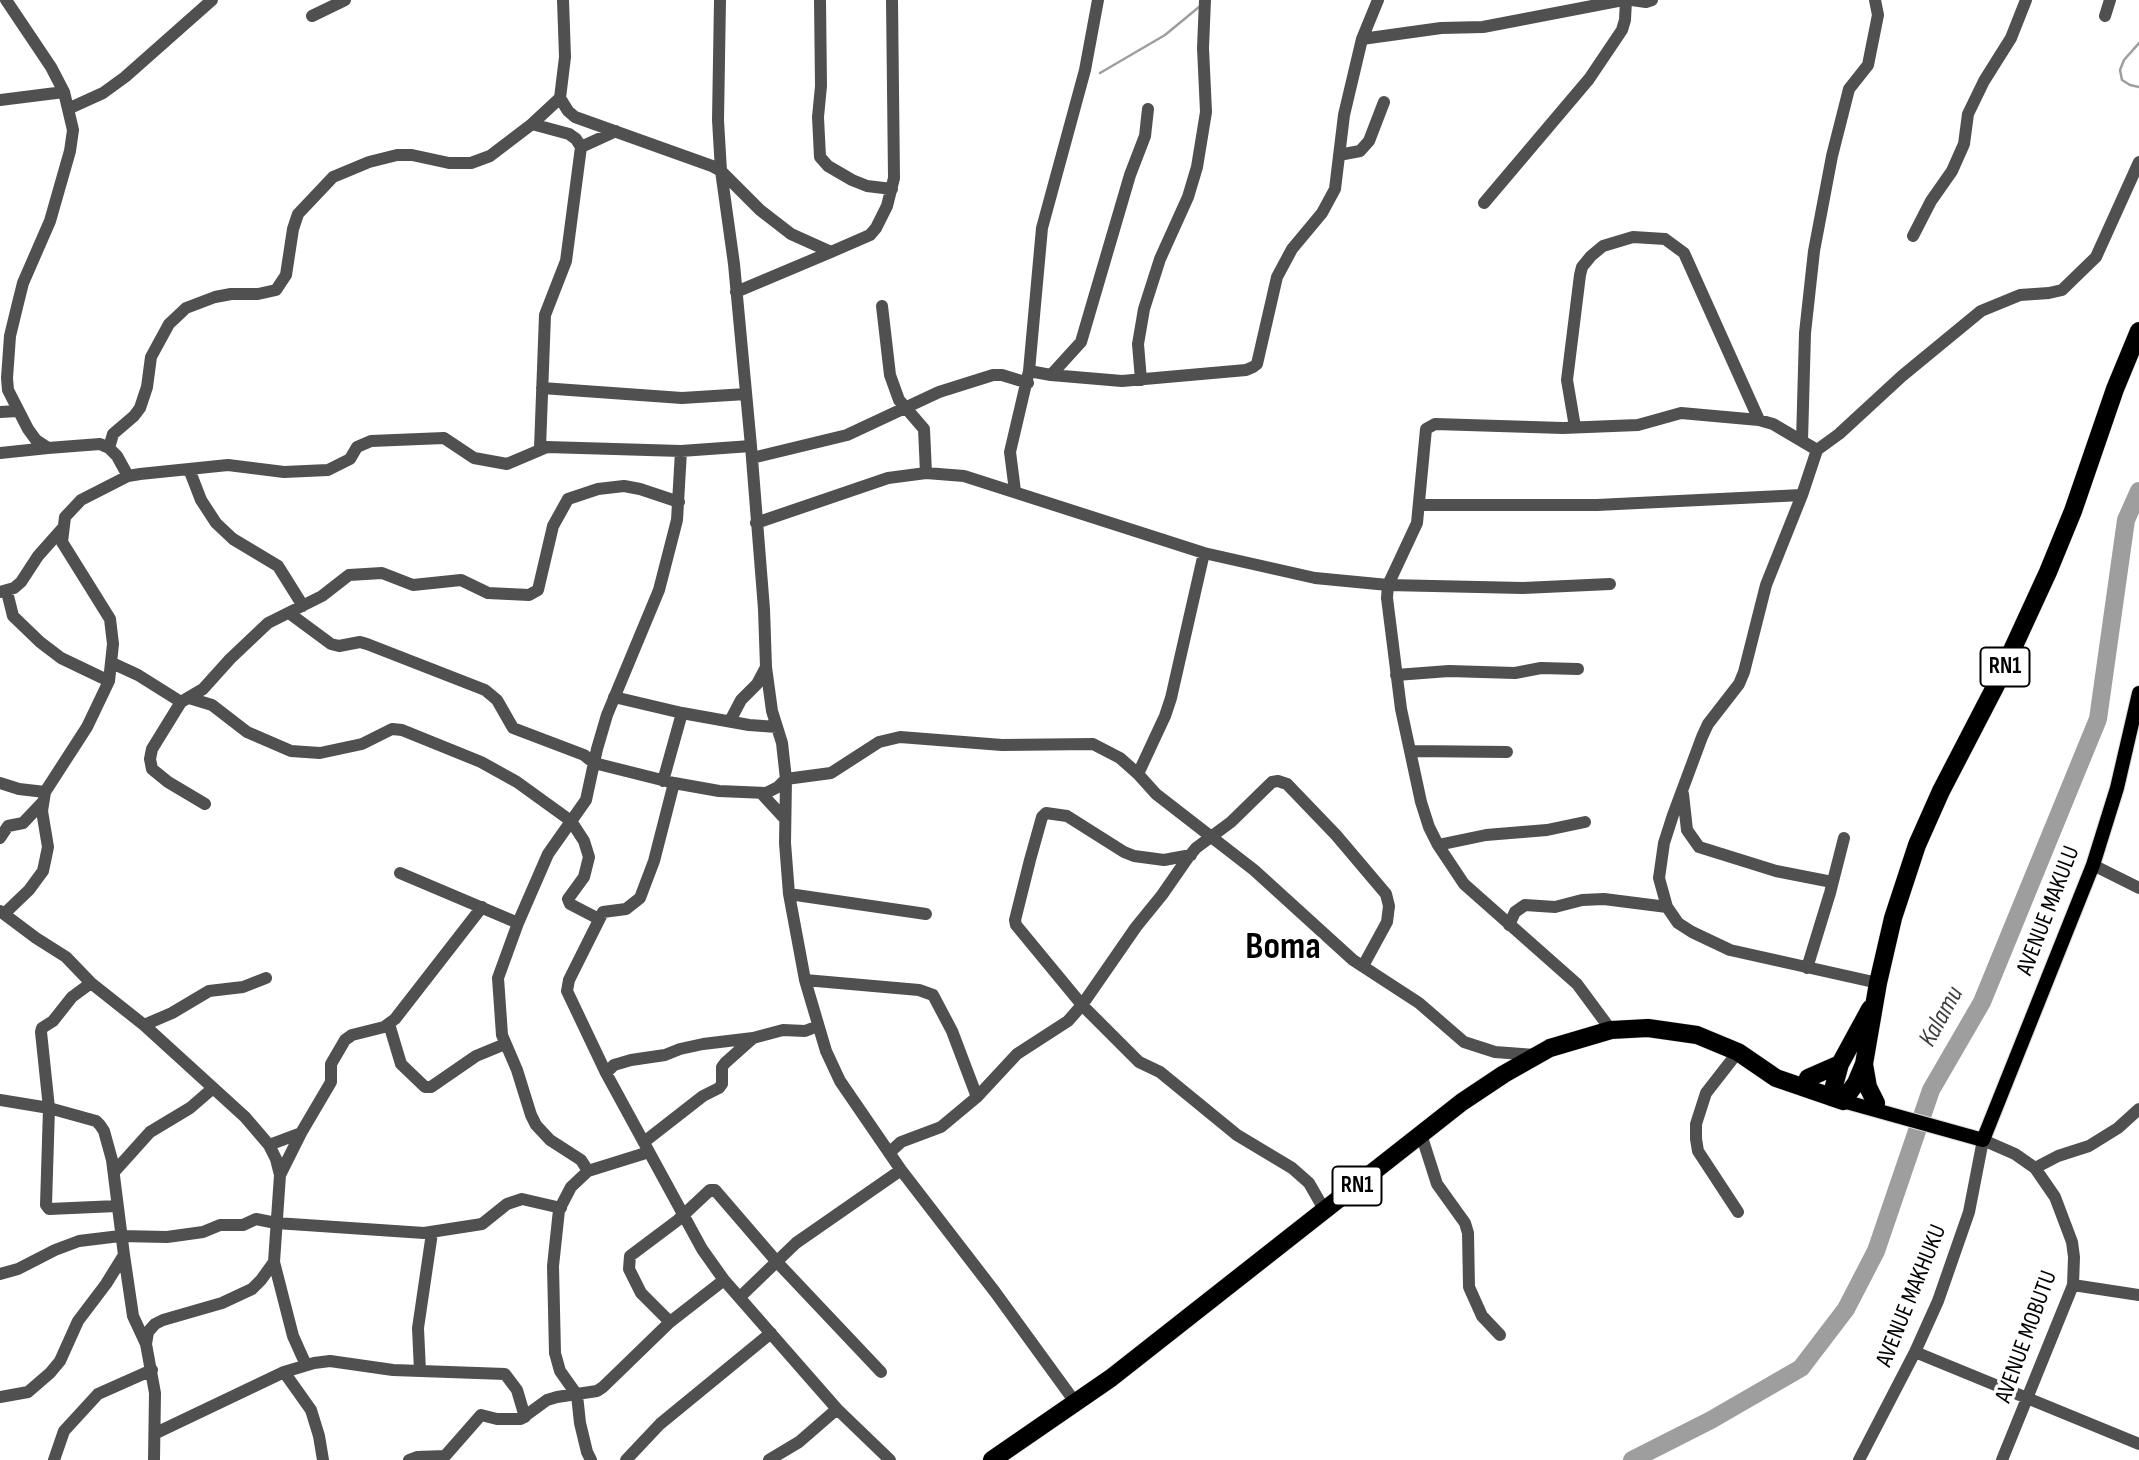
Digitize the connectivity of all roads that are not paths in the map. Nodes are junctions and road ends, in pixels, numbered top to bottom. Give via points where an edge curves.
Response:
1 (6, 0) edge
2 (212, 0) edge
3 (345, 0) edge
4 (563, 0) edge
5 (720, 0) edge
6 (820, 0) edge
7 (891, 0) edge
8 (1098, 0) edge
9 (1205, 0) edge
10 (1378, 0) edge
11 (1625, 0) edge
12 (1632, 0) edge
13 (1652, 0) edge
14 (1875, 0) edge
15 (2026, 0) edge
16 (2110, 0) edge
17 (312, 16) dead end
18 (2105, 16) dead end
19 (1362, 39) junction
20 (64, 92) junction
21 (561, 98) junction
22 (0, 100) edge
23 (1384, 102) dead end
24 (70, 108) junction
25 (1148, 109) dead end
26 (533, 124) junction
27 (616, 131) junction
28 (581, 147) junction
29 (1339, 155) junction
30 (2139, 162) edge
31 (721, 171) junction
32 (892, 189) junction
33 (1483, 203) dead end
34 (1913, 236) dead end
35 (831, 253) junction
36 (736, 292) junction
37 (882, 306) dead end
38 (2139, 331) edge
39 (1051, 375) junction
40 (1028, 377) junction
41 (1141, 380) junction
42 (542, 388) junction
43 (746, 394) junction
44 (905, 408) junction
45 (18, 411) junction
46 (0, 412) edge
47 (1759, 419) junction
48 (1575, 427) junction
49 (1802, 441) junction
50 (48, 448) junction
51 (109, 448) junction
52 (540, 448) junction
53 (1816, 450) junction
54 (681, 451) junction
55 (751, 452) junction
56 (0, 453) edge
57 (189, 469) junction
58 (926, 473) junction
59 (128, 477) junction
60 (1015, 491) junction
61 (1802, 495) junction
62 (679, 502) junction
63 (1420, 505) junction
64 (756, 523) junction
65 (62, 529) junction
66 (1204, 553) junction
67 (1610, 584) dead end
68 (1388, 585) junction
69 (4, 592) edge
70 (303, 606) junction
71 (289, 613) junction
72 (112, 663) junction
73 (766, 667) junction
74 (1578, 670) dead end
75 (1396, 675) junction
76 (109, 681) junction
77 (2139, 692) edge
78 (614, 697) junction
79 (185, 700) junction
80 (682, 713) junction
81 (730, 721) junction
82 (777, 727) junction
83 (1410, 751) junction
84 (1507, 752) dead end
85 (594, 763) junction
86 (1139, 774) junction
87 (786, 779) junction
88 (668, 782) junction
89 (0, 783) edge
90 (1682, 791) junction
91 (761, 793) junction
92 (43, 797) junction
93 (205, 804) dead end
94 (785, 819) junction
95 (571, 821) junction
96 (1585, 822) dead end
97 (0, 838) edge
98 (1212, 838) junction
99 (1844, 838) dead end
100 (1438, 845) junction
101 (1191, 855) junction
102 (2093, 865) junction
103 (400, 873) dead end
104 (1832, 882) junction
105 (2139, 888) edge
106 (789, 894) junction
107 (482, 907) junction
108 (1667, 908) junction
109 (2, 912) edge
110 (926, 914) dead end
111 (600, 919) junction
112 (518, 923) junction
113 (1509, 925) junction
114 (1363, 966) junction
115 (1807, 968) junction
116 (266, 978) dead end
117 (805, 980) junction
118 (91, 983) junction
119 (1878, 983) junction
120 (1874, 1003) junction
121 (1082, 1005) junction
122 (389, 1024) junction
123 (144, 1025) junction
124 (818, 1026) junction
125 (1611, 1030) junction
126 (753, 1038) junction
127 (505, 1044) junction
128 (1495, 1052) junction
129 (1738, 1052) junction
130 (1535, 1055) junction
131 (1758, 1064) junction
132 (1840, 1064) junction
133 (1864, 1064) junction
134 (606, 1073) junction
135 (1504, 1074) junction
136 (1808, 1078) junction
137 (212, 1089) junction
138 (1840, 1093) junction
139 (977, 1097) junction
140 (0, 1100) edge
141 (49, 1108) junction
142 (2139, 1109) edge
143 (1887, 1111) junction
144 (301, 1133) junction
145 (1421, 1134) junction
146 (1983, 1140) junction
147 (270, 1145) junction
148 (647, 1147) junction
149 (889, 1153) junction
150 (2035, 1168) junction
151 (901, 1170) junction
152 (114, 1171) junction
153 (588, 1171) junction
154 (280, 1175) junction
155 (117, 1206) junction
156 (561, 1208) junction
157 (1325, 1211) junction
158 (1738, 1212) dead end
159 (685, 1214) junction
160 (276, 1223) junction
161 (432, 1233) junction
162 (120, 1236) junction
163 (124, 1255) junction
164 (274, 1262) junction
165 (777, 1262) junction
166 (0, 1274) edge
167 (724, 1280) junction
168 (2073, 1285) junction
169 (2139, 1295) edge
170 (740, 1297) junction
171 (670, 1322) junction
172 (771, 1333) junction
173 (1500, 1335) dead end
174 (146, 1344) junction
175 (1915, 1352) junction
176 (306, 1365) junction
177 (152, 1370) junction
178 (420, 1371) junction
179 (284, 1372) junction
180 (881, 1372) dead end
181 (577, 1395) junction
182 (0, 1398) edge
183 (2027, 1399) junction
184 (1075, 1402) junction
185 (837, 1409) junction
186 (525, 1417) junction
187 (156, 1433) junction
188 (2139, 1444) edge
189 (793, 1446) junction
190 (54, 1460) edge
191 (154, 1460) edge
192 (323, 1460) edge
193 (408, 1460) edge
194 (591, 1460) edge
195 (626, 1460) edge
196 (769, 1460) edge
197 (795, 1460) edge
198 (890, 1460) edge
199 (992, 1460) edge
200 (1859, 1460) edge
201 (2002, 1460) edge

1 - 20 street
2 - 24 street via 125,77
3 - 17 street
4 - 21 street
5 - 31 street
6 - 32 street via 820,157 852,180
7 - 32 street
8 - 40 street via 1085,70 1042,228
9 - 41 street via 1206,112 1188,197 1144,309 1138,344
10 - 19 street
11 - 19 street via 1482,27
11 - 33 street via 1622,30 1589,79
12 - 13 street
14 - 49 street via 1878,15 1868,65 1849,89 1814,251 1805,333
15 - 34 street via 2011,38 1968,114 1964,144 1952,171
16 - 18 street
19 - 29 street via 1343,115
20 - 22 street
20 - 24 street
21 - 26 street
21 - 27 street via 575,117
23 - 29 street via 1369,141 1360,151
24 - 45 street via 73,130 61,185 23,283 10,336 7,378
25 - 39 street via 1145,136 1081,342
26 - 28 street via 569,134
26 - 51 street via 489,156 471,163 397,155 333,177 298,214 286,275 276,290 205,300 186,308 169,324 151,357 140,408 113,434
27 - 28 street
27 - 31 street
28 - 42 street via 566,261 545,315
29 - 41 street via 1333,194 1277,277 1253,367
30 - 53 street via 2096,257 2062,290 2020,295 1981,311
31 - 35 street via 791,234
31 - 36 street
32 - 35 street via 873,232
35 - 36 street
36 - 43 street
37 - 44 street via 890,375
38 - 119 highway, RN1 via 2048,572 1916,845
39 - 40 street
39 - 41 street
40 - 44 street via 993,375
40 - 60 street via 1010,452
42 - 43 street via 682,398
42 - 52 street
43 - 55 street
44 - 55 street via 847,435
44 - 58 street via 924,429
45 - 46 street
45 - 50 street via 36,440
47 - 48 street via 1681,413 1638,425
47 - 48 street via 1684,253 1665,239 1633,237 1603,246 1580,275 1567,380
47 - 49 street
48 - 63 street via 1429,426 1424,436
49 - 53 street
50 - 51 street via 90,443
50 - 56 street
51 - 59 street
52 - 54 street
52 - 57 street via 508,464 474,458 444,438 399,439 363,443 350,459 318,472 228,465
53 - 61 street
54 - 55 street
54 - 62 street
55 - 64 street
57 - 59 street
57 - 70 street via 216,523 233,539 273,561
58 - 60 street via 964,476
58 - 64 street via 888,478
59 - 65 street via 81,500 65,517
60 - 66 street
61 - 63 street via 1597,505
61 - 90 street via 1766,585 1744,672 1709,724
62 - 70 street via 624,486 568,499 553,526 538,590 529,595 488,593 461,580 413,585 376,572 345,577
62 - 78 street via 674,540 659,590
63 - 68 street via 1417,523
64 - 73 street
65 - 69 street via 21,582
65 - 72 street via 66,552 110,619
66 - 68 street via 1315,579
66 - 86 street via 1171,698
67 - 68 street via 1522,588
68 - 75 street
69 - 76 street via 13,616 40,642
70 - 71 street
71 - 79 street via 257,632 203,689
71 - 85 street via 331,645 367,644 485,690 497,700 513,728
72 - 76 street
72 - 79 street
73 - 81 street
73 - 82 street
74 - 75 street
75 - 83 street
76 - 92 street via 87,727
77 - 102 main road, AVENUE MAKULU
78 - 80 street
78 - 85 street
79 - 93 street via 152,749 152,769
79 - 95 street via 212,705 247,732 292,751 320,753 362,744 392,729 408,731 481,762
80 - 81 street
80 - 88 street
81 - 82 street
82 - 87 street
83 - 84 street
83 - 100 street via 1416,785
85 - 88 street
85 - 95 street via 586,800
86 - 87 street via 1093,744 900,737 879,742 831,773
86 - 98 street via 1156,794
87 - 91 street via 774,790
87 - 94 street
88 - 91 street
88 - 111 street via 654,861 640,898 626,909 604,911
89 - 92 street
90 - 104 street via 1687,830 1699,847 1776,871
90 - 108 street via 1660,861
91 - 94 street
92 - 97 street via 23,823 8,826
92 - 109 street via 47,859 37,880
94 - 106 street
95 - 111 street via 589,857 584,877 568,902
95 - 112 street via 548,855
96 - 100 street
98 - 101 street
98 - 114 street
98 - 114 street via 1272,782 1287,784 1386,894 1387,922
99 - 104 street
100 - 113 street via 1464,884
101 - 121 street
101 - 121 street via 1164,860 1134,856 1068,816 1050,813 1042,817 1016,925
102 - 105 street
102 - 146 main road, AVENUE MAKULU
103 - 107 street
104 - 115 street
106 - 110 street
106 - 117 street
107 - 112 street
107 - 122 street
108 - 113 street via 1604,899 1555,907 1525,905
108 - 115 street via 1678,923 1710,942
109 - 118 street via 66,957
111 - 134 street via 567,991
112 - 127 street via 498,978
113 - 125 street via 1577,984
114 - 128 street via 1419,1003 1464,1042
115 - 119 street
116 - 123 street via 243,987 209,991
117 - 124 street
117 - 139 street via 933,995
118 - 123 street
118 - 141 street via 41,1032
119 - 120 highway, RN1
120 - 132 highway, RN1
120 - 133 highway, RN1
121 - 139 street via 1068,1021 1017,1054
121 - 157 street via 1139,1062 1160,1072 1237,1135 1309,1182
122 - 127 street via 401,1064 425,1087
122 - 144 street via 345,1040 331,1064 331,1082
123 - 137 street
124 - 126 street
124 - 149 street via 840,1081
125 - 129 highway, RN1 via 1647,1028 1696,1035
125 - 130 highway, RN1
126 - 134 street via 631,1060
126 - 148 street via 724,1063 719,1088 703,1096
127 - 153 street via 536,1125
128 - 130 street
128 - 135 street
129 - 131 highway, RN1
129 - 158 street via 1706,1093 1696,1124 1698,1152
130 - 135 highway, RN1
131 - 136 highway, RN1
131 - 138 highway, RN1 via 1776,1078
132 - 136 highway
132 - 138 highway, RN1
133 - 138 highway, RN1
133 - 143 highway via 1868,1087
134 - 148 street
135 - 145 highway, RN1
136 - 138 highway, RN1
137 - 147 street
137 - 152 street via 150,1132
138 - 143 main road
139 - 149 street via 941,1128 901,1142
140 - 141 street
141 - 152 street via 96,1121 104,1131
141 - 155 street via 47,1208
142 - 150 street via 2089,1146
143 - 146 main road
144 - 147 street
144 - 154 street
145 - 157 highway, RN1
145 - 173 street via 1437,1184 1465,1223 1468,1276 1475,1303
146 - 150 street, AVENUE MOBUTU
146 - 175 street, AVENUE MAKHUKU via 1969,1212
147 - 154 street
148 - 153 street
148 - 159 street
149 - 151 street
150 - 168 street, AVENUE MOBUTU via 2055,1197 2072,1242
151 - 165 street via 796,1243
151 - 184 street
152 - 155 street
153 - 156 street via 571,1187
154 - 160 street
155 - 162 street
156 - 161 street via 522,1199 507,1203 482,1224
156 - 181 street via 553,1266 555,1353 560,1371
157 - 184 highway, RN1
159 - 165 street via 715,1191
159 - 167 street
159 - 171 street via 628,1260 640,1293
160 - 161 street
160 - 162 street via 256,1219 167,1237
160 - 164 street
161 - 178 street via 418,1328
162 - 163 street
162 - 166 street via 74,1242
163 - 174 street via 133,1316
163 - 182 street via 78,1321 50,1373 28,1392
164 - 174 street via 253,1290 155,1324
164 - 176 street via 293,1336
165 - 170 street
165 - 180 street
167 - 170 street
167 - 171 street
168 - 169 street
168 - 183 street, AVENUE MOBUTU
170 - 172 street
171 - 181 street via 603,1387
172 - 185 street
172 - 195 street via 660,1423
174 - 177 street
175 - 183 street
175 - 200 street, AVENUE MAKHUKU
176 - 178 street via 330,1361
176 - 179 street
177 - 187 street
177 - 190 street via 98,1394 64,1431
178 - 186 street via 505,1374 517,1390
179 - 187 street
179 - 192 street via 311,1410
181 - 186 street via 547,1401
181 - 194 street
183 - 188 street
183 - 201 street, AVENUE MOBUTU
184 - 199 highway, RN1
185 - 189 street
185 - 198 street
186 - 193 street via 503,1420 481,1415 445,1457
187 - 191 street
189 - 196 street
189 - 197 street

